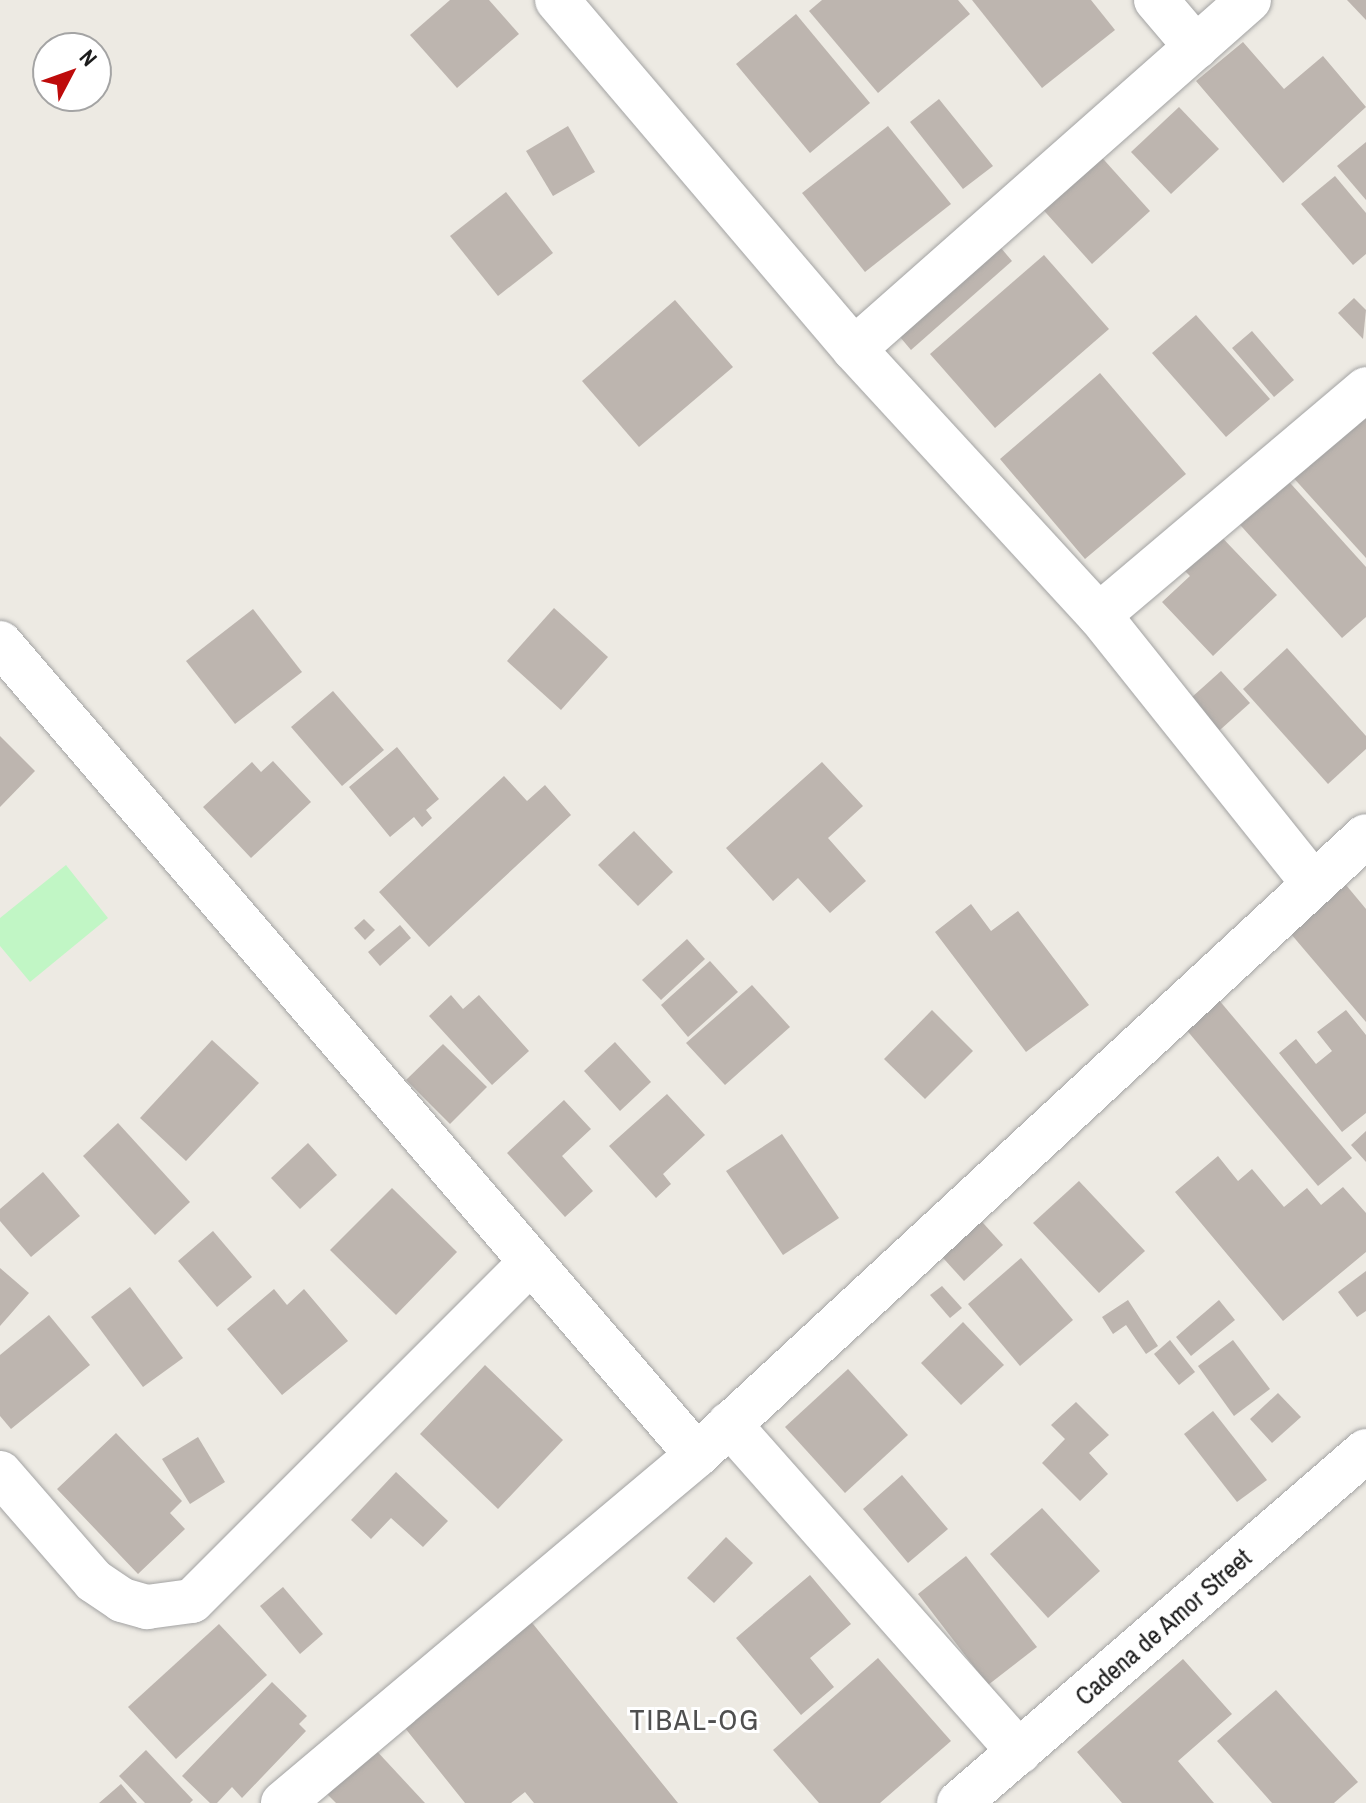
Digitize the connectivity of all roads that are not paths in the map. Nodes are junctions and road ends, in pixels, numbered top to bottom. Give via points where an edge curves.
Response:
1 (557, 0) edge
2 (1156, 0) edge
3 (1249, 0) edge
4 (1196, 47) junction
5 (854, 349) junction
6 (1366, 389) edge
7 (1099, 615) junction
8 (0, 643) edge
9 (1366, 836) edge
10 (1312, 882) junction
11 (531, 1262) junction
12 (729, 1424) junction
13 (1366, 1451) edge
14 (697, 1455) junction
15 (0, 1473) edge
16 (1019, 1752) junction
17 (980, 1796) edge
18 (283, 1803) edge

1 - 5 street
2 - 4 street
3 - 4 street
4 - 5 street
5 - 7 street
6 - 7 street
7 - 10 street
8 - 11 street
9 - 10 street
10 - 12 street
11 - 14 street
11 - 15 street via 192,1601 147,1607 122,1600 94,1581
12 - 14 street
12 - 16 street
13 - 16 street, Cadena de Amor Street
14 - 18 street
16 - 17 street, Cadena de Amor Street

